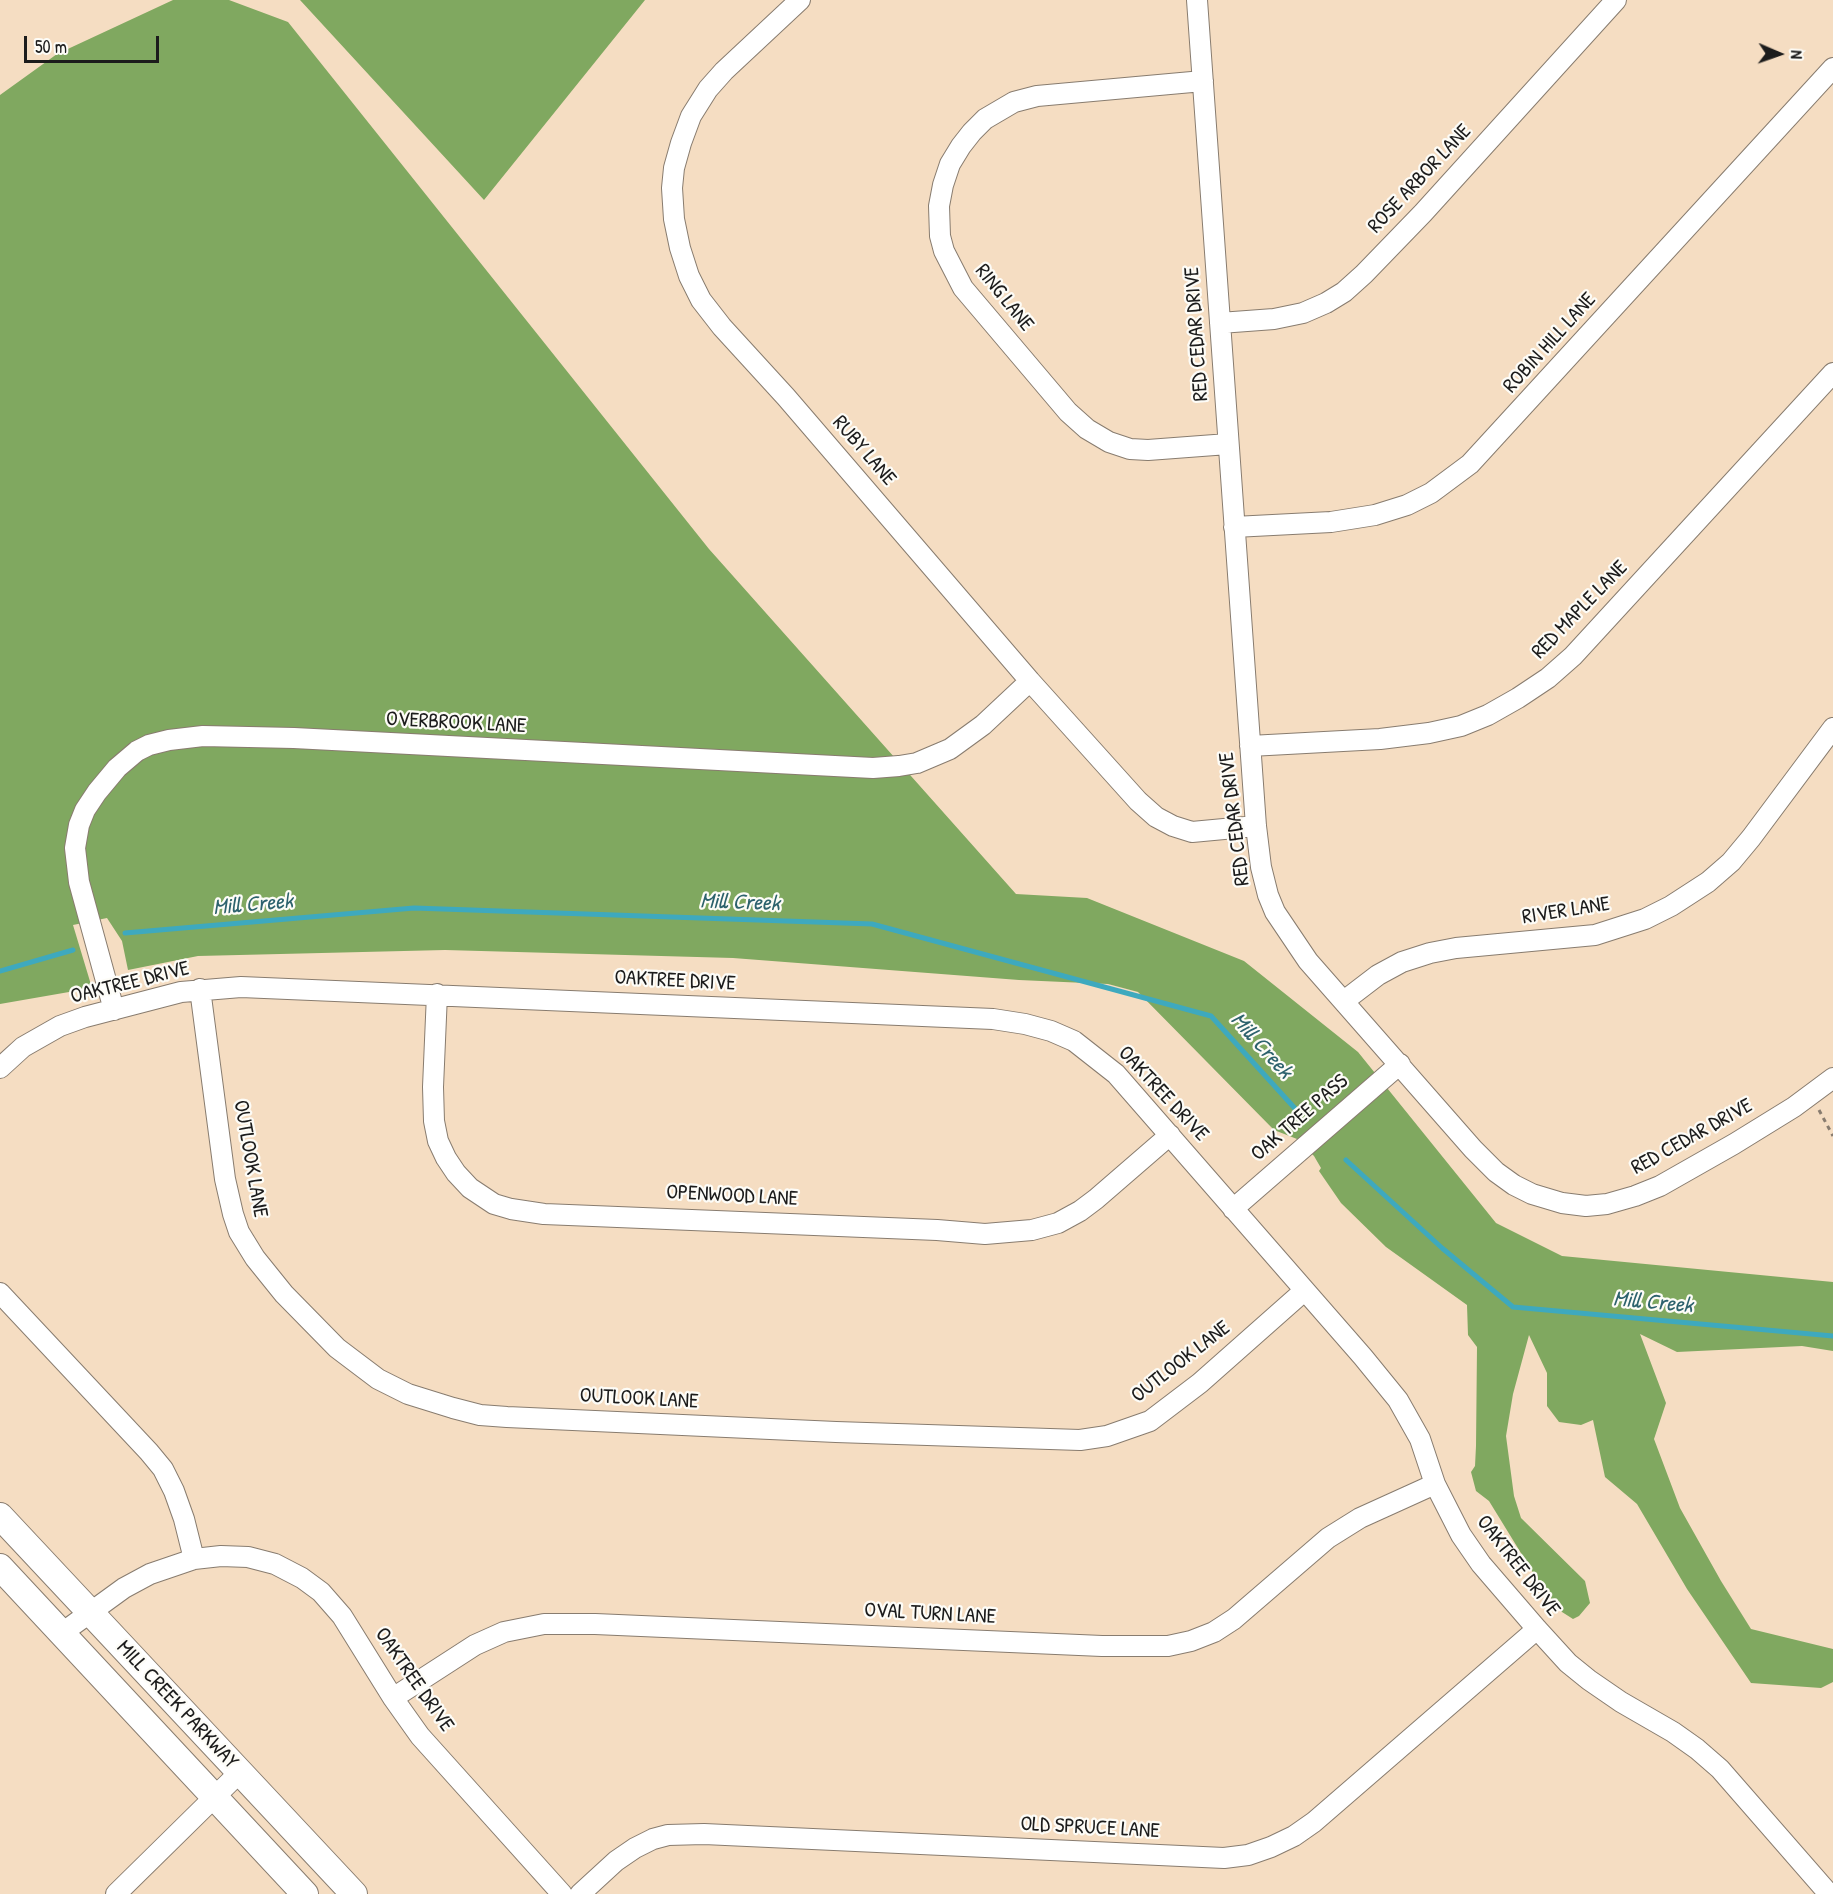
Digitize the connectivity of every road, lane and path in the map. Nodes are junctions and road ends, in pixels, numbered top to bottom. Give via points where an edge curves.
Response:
1 (800, 0) edge
2 (1197, 0) edge
3 (1616, 0) edge
4 (1833, 68) edge
5 (1203, 81) junction
6 (1220, 323) junction
7 (1833, 373) edge
8 (1228, 444) junction
9 (1234, 527) junction
10 (1030, 681) junction
11 (1833, 728) edge
12 (1250, 746) junction
13 (1256, 826) junction
14 (200, 989) junction
15 (437, 994) junction
16 (1344, 1001) junction
17 (114, 1010) junction
18 (1400, 1064) junction
19 (0, 1068) edge
20 (1833, 1078) edge
21 (1811, 1095) junction
22 (1170, 1135) junction
23 (1833, 1136) edge
24 (1233, 1209) junction
25 (1304, 1291) junction
26 (0, 1293) edge
27 (1435, 1484) junction
28 (0, 1516) edge
29 (194, 1559) junction
30 (0, 1567) edge
31 (92, 1613) junction
32 (1537, 1629) junction
33 (62, 1633) junction
34 (393, 1698) junction
35 (240, 1772) junction
36 (215, 1797) junction
37 (116, 1894) edge
38 (305, 1894) edge
39 (354, 1894) edge
40 (562, 1894) edge
41 (580, 1894) edge
42 (1829, 1894) edge

1 - 10 street, RUBY LANE via 724,71 691,116 674,168 672,188 678,238 689,276 722,327
2 - 5 street, RED CEDAR DRIVE
3 - 6 street, ROSE ARBOR LANE via 1423,213 1344,292 1303,313
4 - 9 street, ROBIN HILL LANE via 1470,464 1431,493 1375,515 1331,522
5 - 6 street, RED CEDAR DRIVE
5 - 8 street, RING LANE via 1037,96 1014,102 985,119 950,164 939,206 940,236 963,288 1068,412 1087,429 1130,449
6 - 8 street, RED CEDAR DRIVE
7 - 12 street, RED MAPLE LANE via 1573,656 1518,698 1461,726 1429,733
8 - 9 street, RED CEDAR DRIVE
9 - 12 street, RED CEDAR DRIVE
10 - 13 street, RUBY LANE via 1156,817 1192,832
10 - 17 street, OVERBROOK LANE via 983,725 950,749 917,763 881,768 294,738 203,736 149,745 117,768 97,792 79,825 75,848 79,882
11 - 16 street, RIVER LANE via 1731,862 1671,906 1595,935 1430,953 1378,975
12 - 13 street, RED CEDAR DRIVE
13 - 16 street, RED CEDAR DRIVE via 1261,867 1275,912 1308,961
14 - 15 street, OAKTREE DRIVE
14 - 17 street, OAKTREE DRIVE
14 - 25 street, OUTLOOK LANE via 225,1179 239,1233 284,1294 337,1348 378,1379 408,1394 453,1408 519,1418 1080,1440 1107,1436 1150,1421 1200,1383
15 - 22 street, OAKTREE DRIVE via 993,1019 1025,1024 1089,1051 1116,1074
15 - 22 street, OPENWOOD LANE via 433,1087 438,1141 456,1173 470,1188 494,1204 511,1209 566,1215 985,1234 1032,1230 1080,1211
16 - 18 street, RED CEDAR DRIVE
17 - 19 street, OAKTREE DRIVE via 60,1026 23,1047
18 - 21 street, RED CEDAR DRIVE via 1496,1172 1532,1194 1586,1206 1607,1204 1660,1186
18 - 24 street, OAK TREE PASS
20 - 21 street, RED CEDAR DRIVE
21 - 23 path
22 - 24 street, OAKTREE DRIVE
24 - 25 street, OAKTREE DRIVE
25 - 27 street, OAKTREE DRIVE via 1398,1400 1420,1439
26 - 29 street via 163,1469 184,1520
27 - 32 street, OAKTREE DRIVE via 1467,1545
27 - 34 street, OVAL TURN LANE via 1360,1518 1328,1538 1214,1632 1168,1646 544,1624 504,1632 475,1645
28 - 31 main road, MILL CREEK PARKWAY
29 - 31 street, OAKTREE DRIVE via 150,1574
29 - 34 street, OAKTREE DRIVE via 248,1557 275,1564 302,1578 342,1616
30 - 33 main road, MILL CREEK PARKWAY
31 - 33 street, OAKTREE DRIVE
31 - 35 main road, MILL CREEK PARKWAY
32 - 41 street, OLD SPRUCE LANE via 1314,1822 1294,1836 1248,1854 1224,1858 668,1835 635,1848
32 - 42 street, OAKTREE DRIVE via 1589,1680 1673,1732 1720,1769
33 - 36 main road, MILL CREEK PARKWAY
34 - 40 street, OAKTREE DRIVE via 420,1736
35 - 36 street
35 - 39 main road, MILL CREEK PARKWAY
36 - 37 street
36 - 38 main road, MILL CREEK PARKWAY

